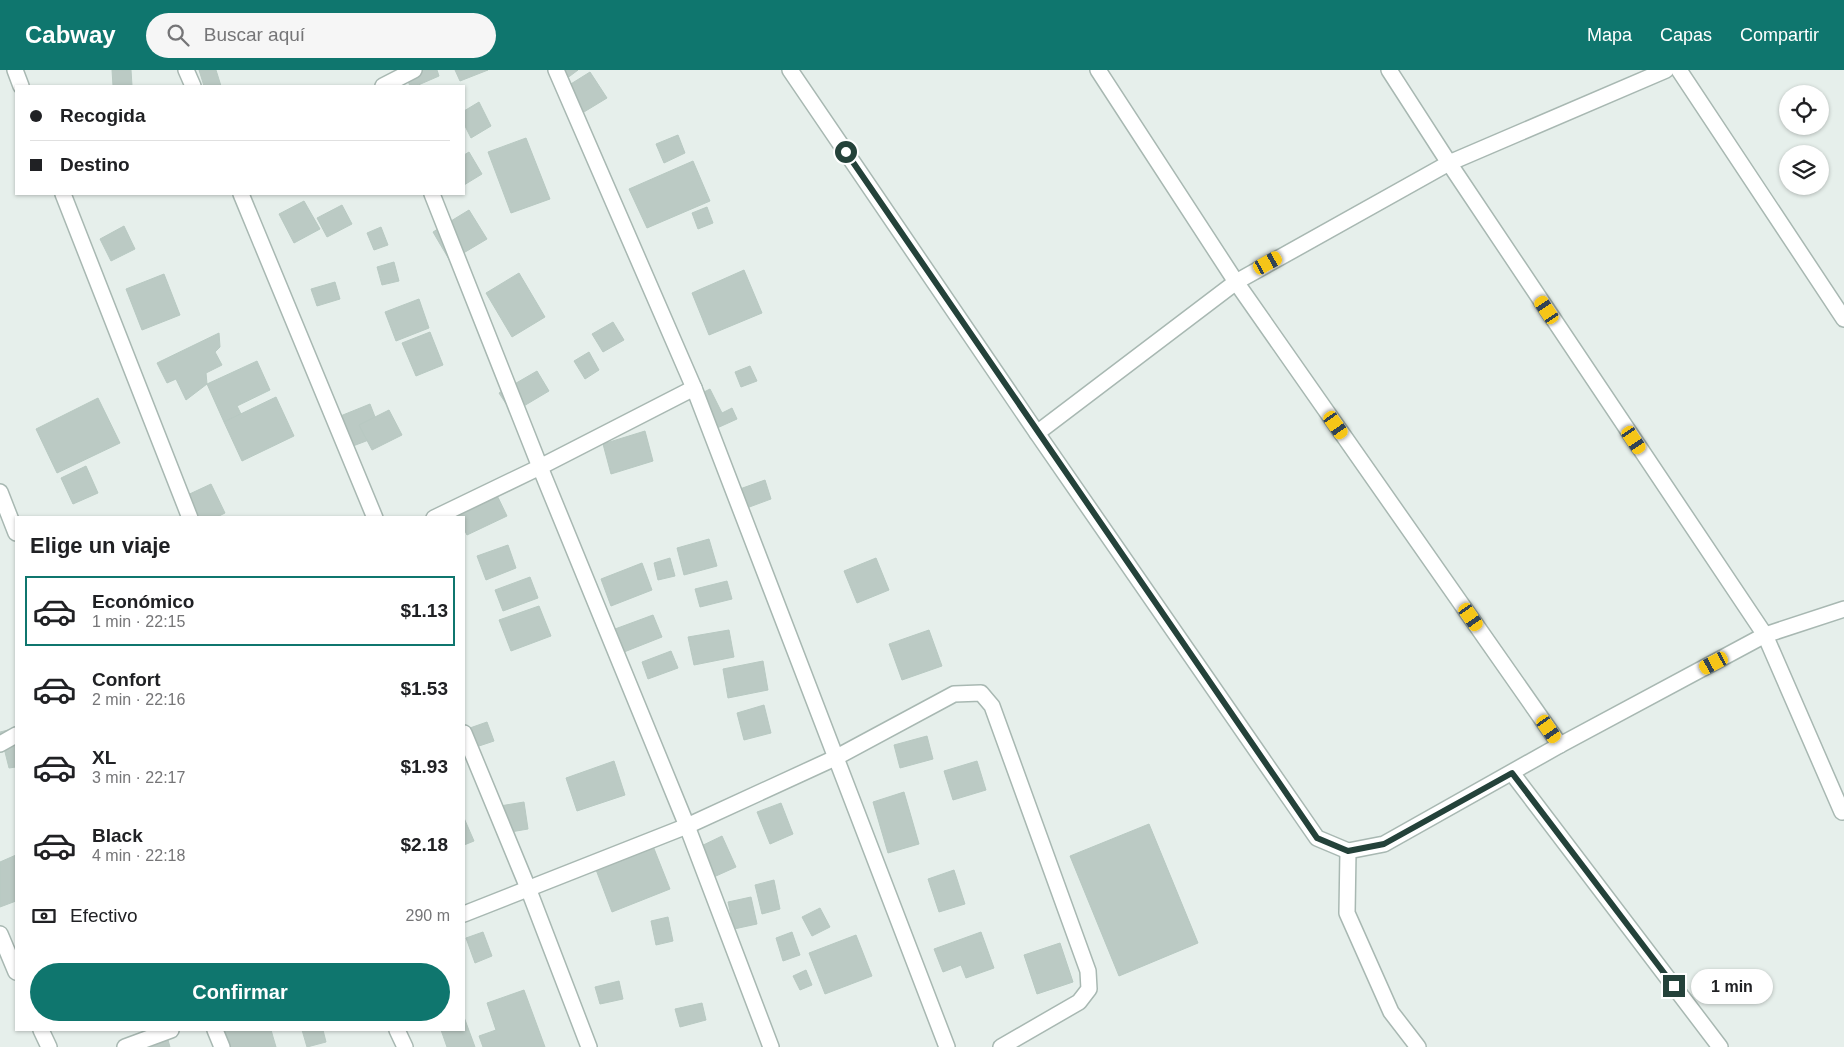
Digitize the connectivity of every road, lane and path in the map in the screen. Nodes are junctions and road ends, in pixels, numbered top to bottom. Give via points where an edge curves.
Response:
1 (15, 70) edge
2 (186, 70) edge
3 (414, 70) edge
4 (556, 70) edge
5 (790, 70) edge
6 (1098, 70) edge
7 (1389, 70) edge
8 (1666, 70) edge
9 (1679, 70) edge
10 (21, 85) edge
11 (193, 85) edge
12 (387, 85) edge
13 (1449, 163) junction
14 (63, 195) edge
15 (241, 195) edge
16 (432, 195) edge
17 (1236, 282) junction
18 (1844, 319) edge
19 (694, 388) junction
20 (1037, 433) junction
21 (540, 467) junction
22 (0, 492) edge
23 (189, 516) edge
24 (374, 516) edge
25 (438, 516) edge
26 (15, 530) edge
27 (1844, 609) edge
28 (1765, 635) junction
29 (465, 735) edge
30 (15, 736) edge
31 (0, 744) edge
32 (1560, 745) junction
33 (835, 758) junction
34 (1512, 773) junction
35 (1842, 812) dead end
36 (687, 826) junction
37 (1348, 851) junction
38 (528, 888) junction
39 (465, 914) edge
40 (0, 934) edge
41 (15, 970) edge
42 (41, 1031) edge
43 (168, 1031) edge
44 (216, 1031) edge
45 (398, 1031) edge
46 (49, 1047) edge
47 (125, 1047) edge
48 (222, 1047) edge
49 (405, 1047) edge
50 (588, 1047) edge
51 (772, 1047) edge
52 (947, 1047) edge
53 (1001, 1047) edge
54 (1418, 1047) edge
55 (1720, 1047) edge

1 - 10 street
2 - 11 street
3 - 12 street
4 - 19 street
5 - 20 street
6 - 17 street
7 - 13 street
8 - 13 street
9 - 18 street
13 - 17 street
13 - 28 street
14 - 23 street
15 - 24 street
16 - 21 street
17 - 20 street
17 - 32 street
19 - 21 street
19 - 33 street
20 - 37 street via 1317,838
21 - 25 street
21 - 36 street
22 - 26 street
27 - 28 street
28 - 32 street
28 - 35 street
29 - 38 street
30 - 31 street
32 - 34 street
33 - 36 street
33 - 52 street
33 - 53 street via 954,694 981,693 992,706 1088,970 1089,989 1079,1002
34 - 37 street via 1384,844
34 - 55 street
36 - 38 street
36 - 51 street
37 - 54 street via 1348,913 1391,1012
38 - 39 street
38 - 50 street
40 - 41 street
42 - 46 street
43 - 47 street
44 - 48 street
45 - 49 street

